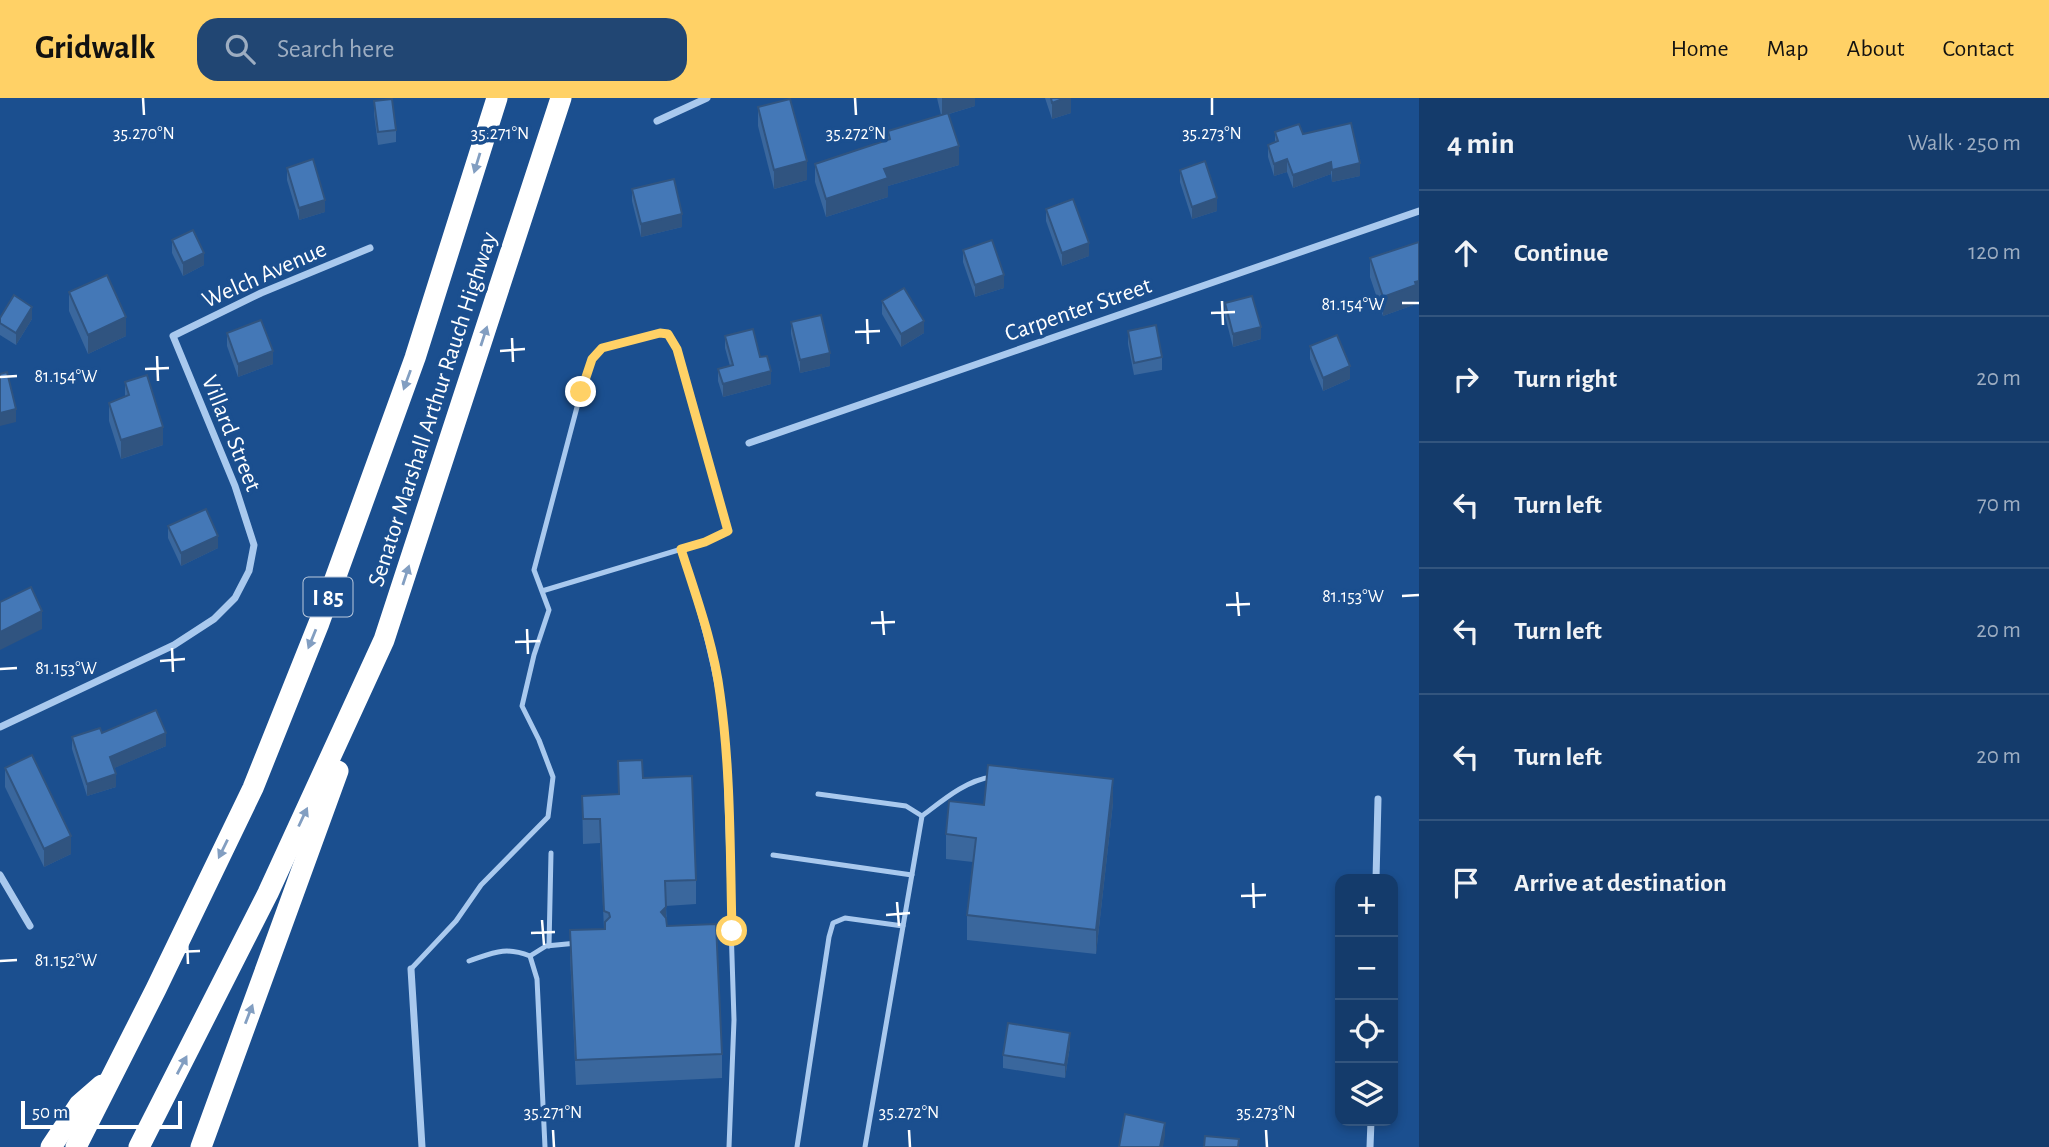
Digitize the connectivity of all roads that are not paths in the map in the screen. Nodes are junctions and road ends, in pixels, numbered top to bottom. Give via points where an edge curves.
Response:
1 (497, 98) edge
2 (561, 98) edge
3 (707, 98) edge
4 (657, 121) dead end
5 (1419, 211) edge
6 (370, 248) dead end
7 (173, 336) joint
8 (749, 443) dead end
9 (681, 549) junction
10 (542, 591) junction
11 (384, 640) junction
12 (0, 727) edge
13 (1000, 776) edge
14 (818, 794) dead end
15 (1378, 799) dead end
16 (922, 816) junction
17 (551, 853) dead end
18 (772, 855) dead end
19 (1376, 874) edge
20 (0, 875) edge
21 (912, 875) junction
22 (30, 926) dead end
23 (903, 926) junction
24 (732, 931) junction
25 (706, 933) edge
26 (582, 943) edge
27 (549, 946) junction
28 (530, 956) junction
29 (469, 961) dead end
30 (411, 969) joint
31 (112, 1077) junction
32 (1371, 1126) edge
33 (51, 1147) edge
34 (76, 1147) edge
35 (139, 1147) edge
36 (201, 1147) edge
37 (422, 1147) edge
38 (545, 1147) edge
39 (729, 1147) edge
40 (797, 1147) edge
41 (865, 1147) edge
42 (1370, 1147) edge

1 -> 31 highway, Senator Marshall Arthur Rauch Highway / I 85 via 415,358 319,623 253,788
11 -> 2 highway, Senator Marshall Arthur Rauch Highway
3 - 4 street
5 - 8 street, Carpenter Street
6 - 7 street, Welch Avenue
7 - 12 street, Villard Street via 235,486 254,545 249,571 241,588 214,619 174,645
9 - 10 lane
9 - 10 lane via 728,531 677,349 668,334 660,333 602,348 592,359 534,570
9 - 24 lane via 720,691
10 - 30 lane via 549,610 523,706 553,777 548,817 481,885 456,921
35 -> 11 highway, Senator Marshall Arthur Rauch Highway via 268,893
36 -> 11 highway
13 - 16 lane via 981,778
14 - 16 lane via 906,806
15 - 19 street
16 - 21 lane
17 - 27 lane
18 - 21 lane
20 - 22 street
21 - 23 lane
23 - 40 lane via 845,918 833,923
23 - 41 lane
24 - 25 lane
24 - 39 lane
26 - 27 lane
27 - 28 lane
28 - 29 lane via 505,950
28 - 38 lane via 537,979
30 - 37 street
31 - 33 highway via 79,1105
31 - 34 highway, Senator Marshall Arthur Rauch Highway / I 85
32 - 42 street

